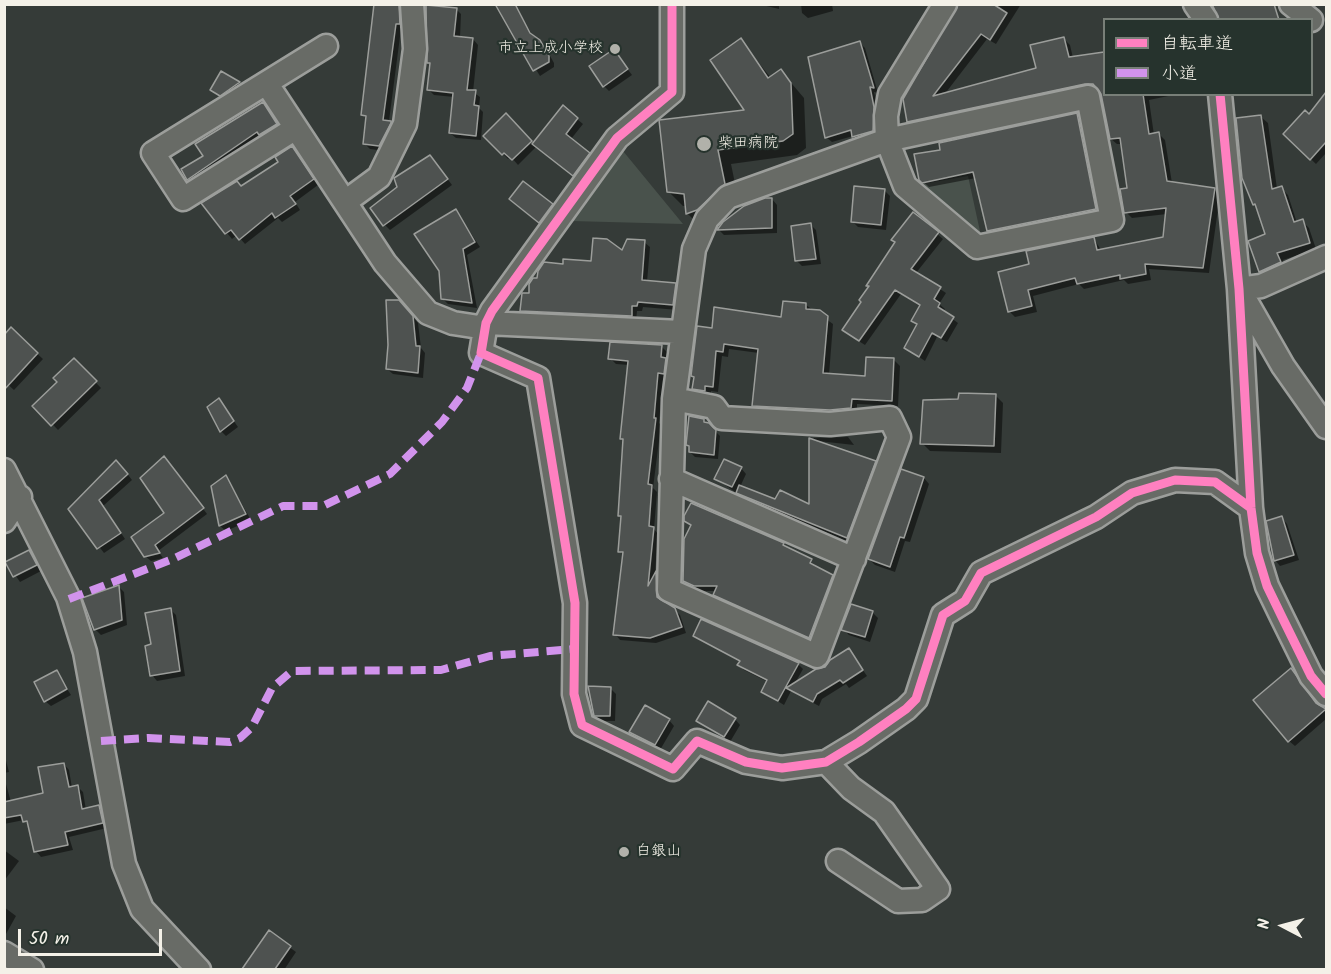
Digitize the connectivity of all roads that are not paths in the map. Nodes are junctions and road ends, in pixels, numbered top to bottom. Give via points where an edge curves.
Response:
1 (412, 4) edge
2 (672, 4) edge
3 (945, 4) edge
4 (1195, 4) edge
5 (1292, 4) edge
6 (1205, 18) edge
7 (1309, 18) edge
8 (1313, 22) edge
9 (1326, 32) edge
10 (326, 46) dead end
11 (267, 84) junction
12 (1220, 96) edge
13 (296, 128) junction
14 (887, 140) junction
15 (345, 202) junction
16 (1326, 257) edge
17 (1239, 289) junction
18 (486, 323) junction
19 (681, 332) junction
20 (674, 399) junction
21 (1326, 427) edge
22 (4, 470) edge
23 (671, 479) junction
24 (20, 498) junction
25 (1251, 508) junction
26 (4, 521) edge
27 (854, 559) junction
28 (1326, 694) edge
29 (826, 762) junction
30 (838, 861) dead end
31 (4, 953) edge
32 (32, 969) edge
33 (199, 969) edge

1 - 15 street via 415,49 405,124 379,177
2 - 18 street via 672,92 617,138
3 - 14 street via 890,94
4 - 6 street
5 - 7 street
8 - 9 street
10 - 11 street
11 - 13 street
11 - 13 street via 153,153 183,199
12 - 17 street
13 - 15 street
14 - 14 street via 1088,97 1112,220 977,247 905,186
14 - 19 street via 728,197 707,219 694,249
15 - 18 street via 385,263 428,313 453,323 479,327
16 - 17 street via 1262,286
17 - 21 street via 1283,366
17 - 25 street
18 - 19 street
18 - 29 street via 481,353 538,378 575,603 574,694 582,725 673,769 697,741 746,762 782,768
19 - 20 street
20 - 23 street
20 - 27 street via 714,406 722,418 830,424 890,418 899,437
22 - 24 street
23 - 27 street
23 - 27 street via 669,590 817,656
24 - 26 street
24 - 33 street via 68,597 85,652 124,864 142,909
25 - 28 street via 1257,553 1267,586 1311,676
25 - 29 street via 1215,482 1176,480 1132,493 1096,517 981,573 965,601 943,615 915,699
29 - 30 street via 884,812 938,889 922,900 898,901
31 - 32 street

